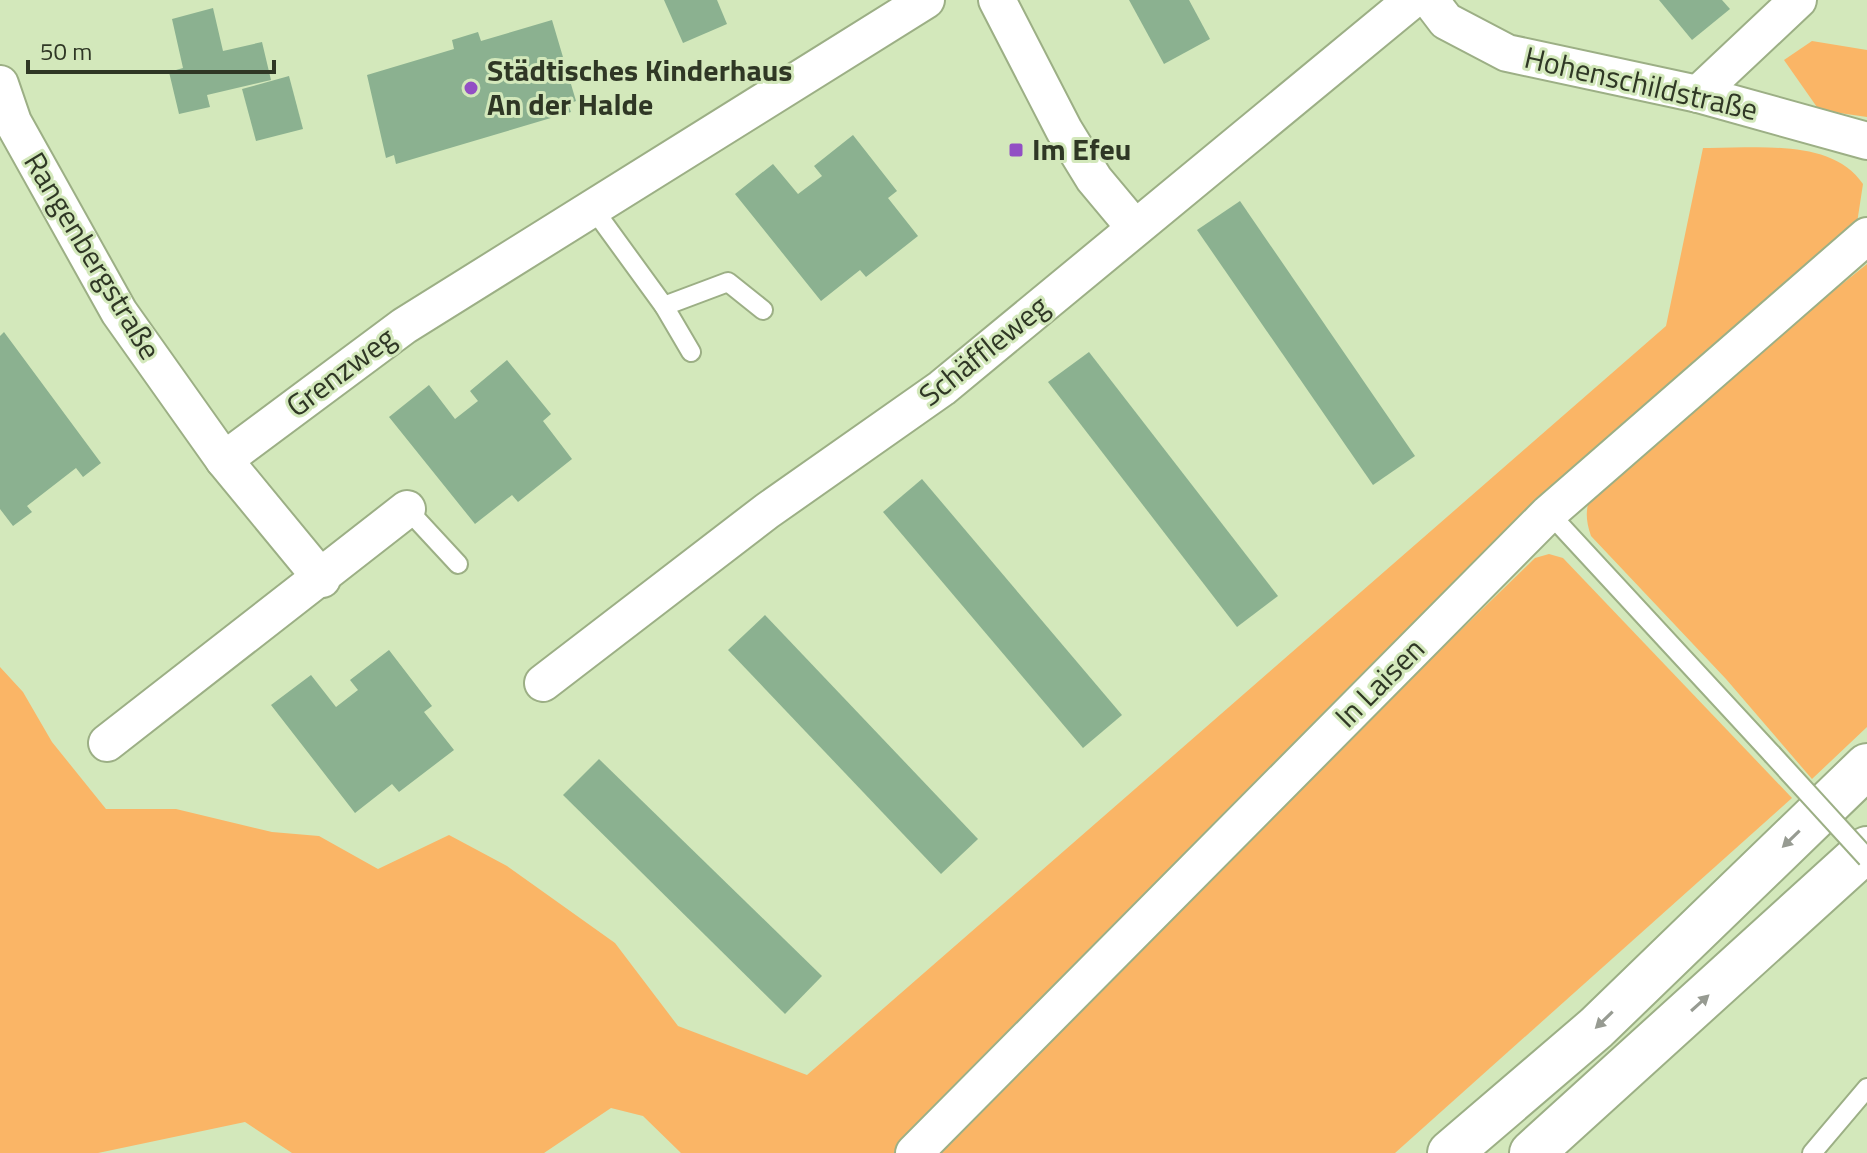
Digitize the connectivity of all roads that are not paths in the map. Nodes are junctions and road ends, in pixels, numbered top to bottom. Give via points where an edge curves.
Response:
1 (926, 0) edge
2 (997, 0) edge
3 (1412, 0) edge
4 (1430, 0) edge
5 (1798, 0) edge
6 (0, 84) edge
7 (1698, 94) junction
8 (1867, 141) edge
9 (592, 207) junction
10 (1135, 228) junction
11 (1867, 236) edge
12 (664, 306) junction
13 (763, 310) dead end
14 (691, 352) dead end
15 (224, 460) junction
16 (407, 509) joint
17 (1549, 513) junction
18 (458, 564) dead end
19 (322, 579) junction
20 (543, 683) dead end
21 (107, 743) dead end
22 (1867, 766) edge
23 (1867, 849) edge
24 (1867, 858) edge
25 (1867, 1088) edge
26 (914, 1153) edge
27 (1450, 1153) edge
28 (1532, 1153) edge
29 (1812, 1153) edge

1 - 9 street, Grenzweg
2 - 10 street via 1071,142
3 - 10 street, Schäffleweg
4 - 7 street, Hohenschildstraße via 1446,21 1507,53
5 - 7 street
6 - 15 street, Rangenbergstraße via 13,122 119,312
7 - 8 street, Hohenschildstraße
9 - 12 lane
9 - 15 street, Grenzweg via 404,326
10 - 20 street, Schäffleweg via 942,388 767,511
11 - 17 street, In Laisen
12 - 13 lane via 728,282
12 - 14 lane
15 - 19 street
16 - 18 lane
16 - 19 street
17 - 24 lane, bridge
17 - 26 street, In Laisen
19 - 21 street
22 -> 27 highway via 1596,1028
28 -> 23 highway
25 - 29 lane

